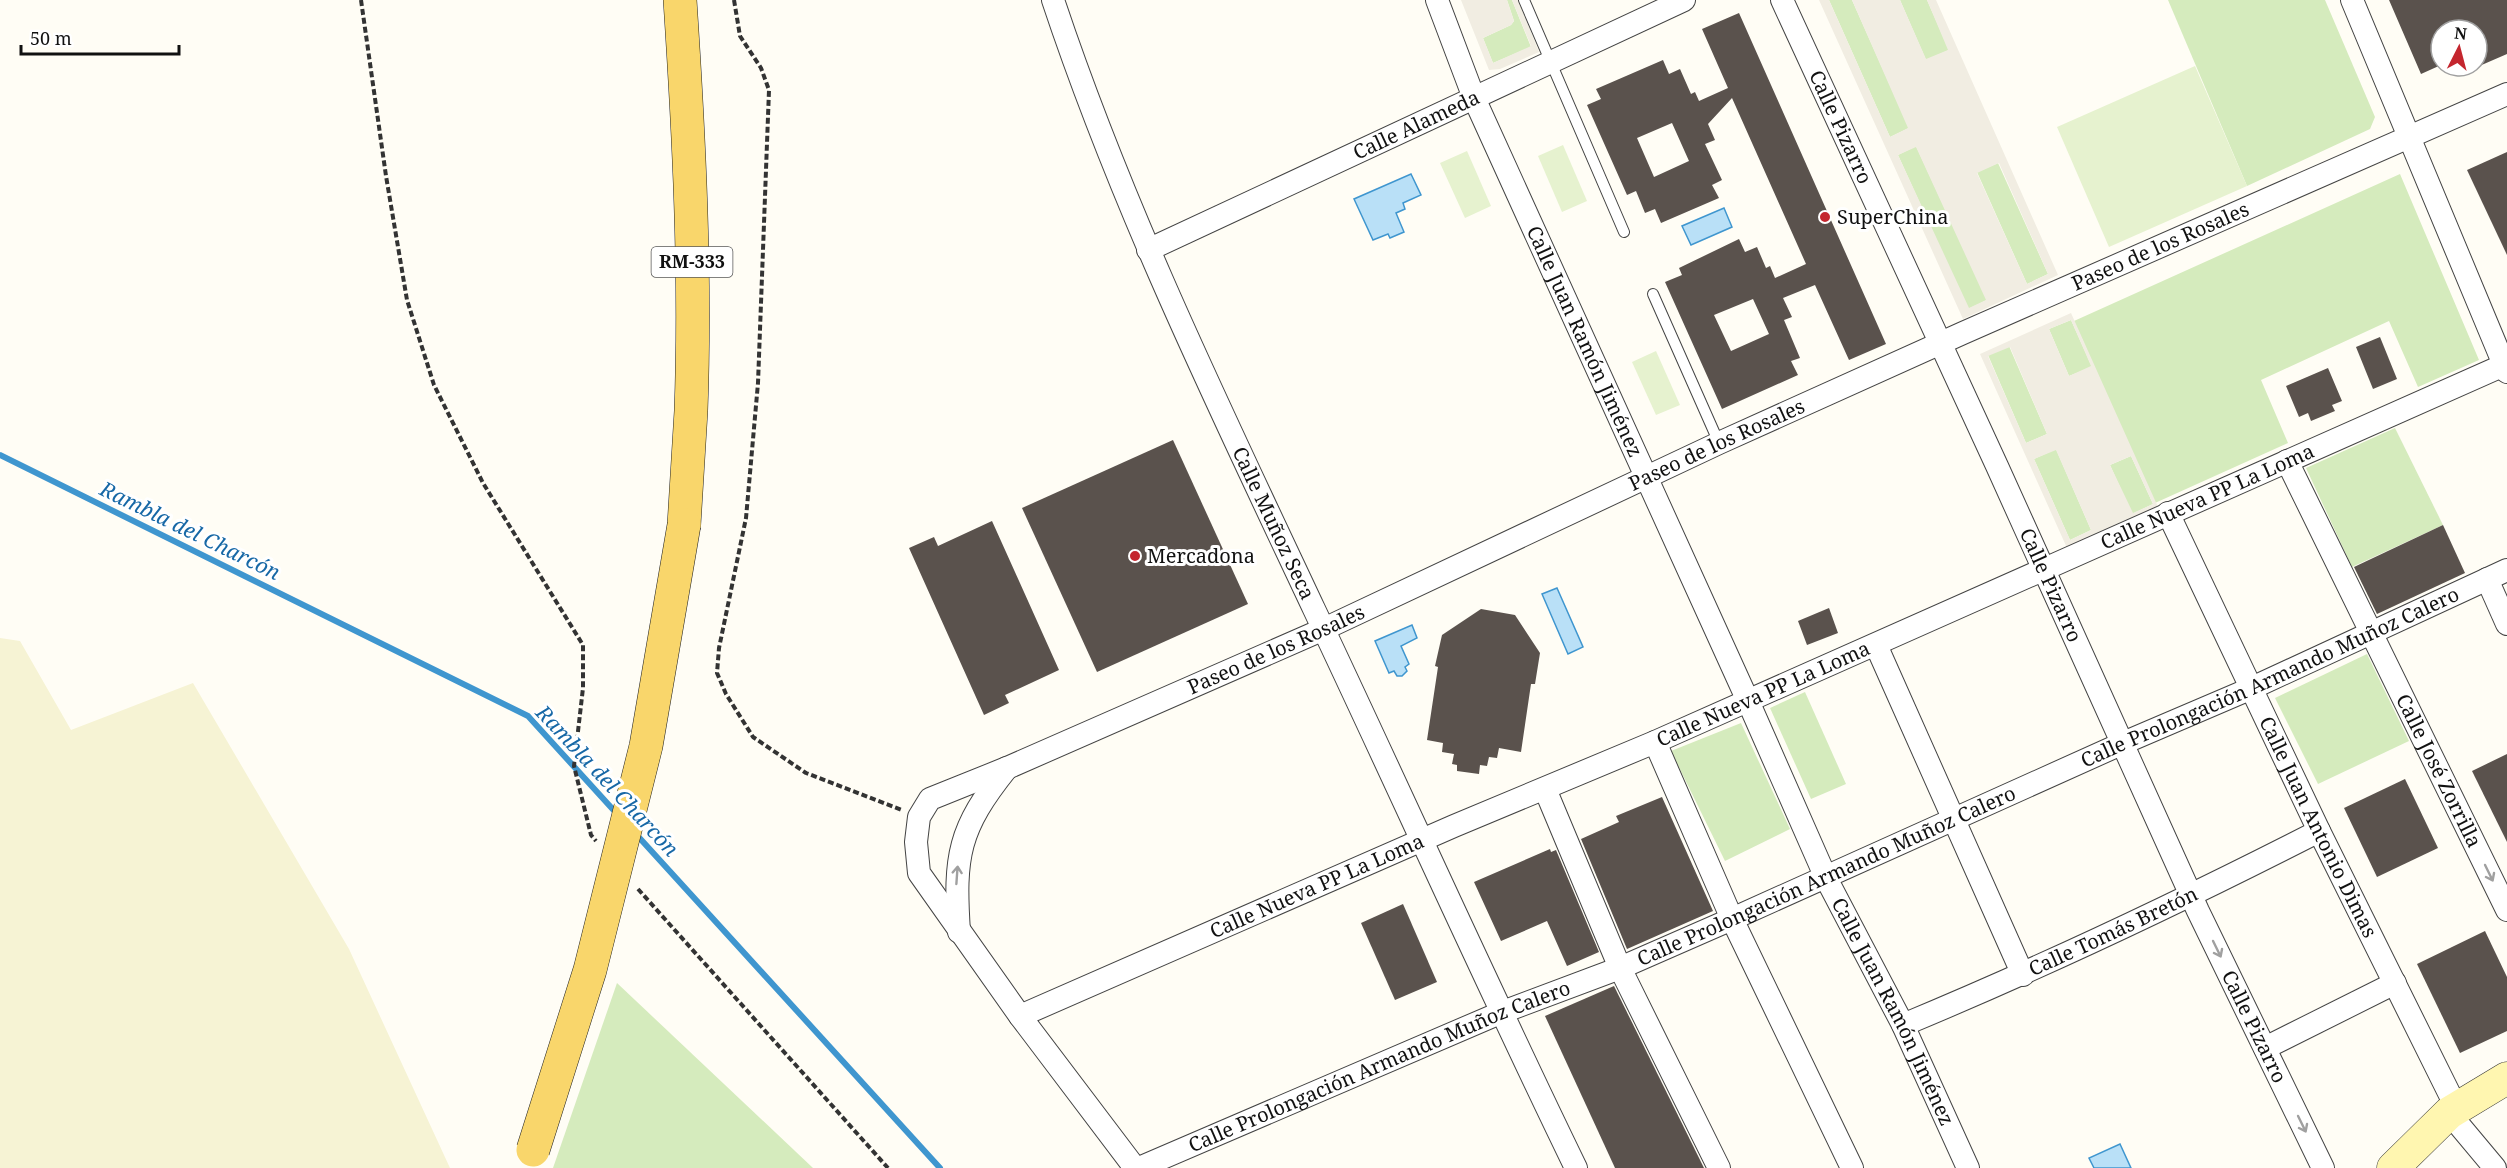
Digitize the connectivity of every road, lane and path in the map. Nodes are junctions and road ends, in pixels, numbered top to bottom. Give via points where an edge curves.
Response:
1 (361, 0) edge
2 (680, 0) edge
3 (734, 0) edge
4 (1053, 0) edge
5 (1437, 0) edge
6 (1524, 0) edge
7 (1684, 0) edge
8 (1782, 0) edge
9 (2352, 0) edge
10 (1550, 62) junction
11 (2507, 94) edge
12 (1474, 98) junction
13 (2409, 136) junction
14 (1624, 232) dead end
15 (1148, 250) junction
16 (1653, 294) dead end
17 (1940, 344) junction
18 (2505, 368) edge
19 (1719, 443) junction
20 (2287, 461) junction
21 (1647, 478) junction
22 (2168, 513) junction
23 (2043, 571) junction
24 (2497, 575) edge
25 (2507, 624) edge
26 (1324, 629) junction
27 (2370, 632) junction
28 (1876, 645) junction
29 (2252, 688) junction
30 (1748, 701) junction
31 (1655, 742) junction
32 (2121, 744) junction
33 (1007, 768) junction
34 (1545, 789) junction
35 (925, 808) junction
36 (1953, 820) junction
37 (2319, 831) junction
38 (1422, 841) junction
39 (599, 844) dead end
40 (1826, 878) junction
41 (637, 888) dead end
42 (2191, 896) junction
43 (2507, 910) edge
44 (1732, 920) junction
45 (960, 933) junction
46 (1620, 968) junction
47 (2022, 975) junction
48 (2395, 983) junction
49 (1500, 1013) junction
50 (1020, 1016) junction
51 (1903, 1025) junction
52 (2265, 1048) junction
53 (2507, 1078) edge
54 (2452, 1110) junction
55 (529, 1159) edge
56 (888, 1168) edge
57 (1134, 1168) edge
58 (1139, 1168) edge
59 (1576, 1168) edge
60 (1719, 1168) edge
61 (1852, 1168) edge
62 (1968, 1168) edge
63 (2323, 1168) edge
64 (2393, 1168) edge
65 (2495, 1168) edge

1 - 39 path via 407,300 434,386 483,483 583,645 583,687 574,766 591,835
2 - 55 main road, RM-333, bridge via 692,277 691,410 684,525 643,757 590,970
3 - 35 path via 740,36 761,68 769,90 758,383 746,518 717,673 753,737 806,772
4 - 15 street, Calle Muñoz Seca via 1082,87
5 - 12 street, Calle Juan Ramón Jiménez
6 - 10 lane
7 - 10 street, Calle Alameda
8 - 17 street, Calle Pizarro
9 - 13 street
10 - 12 street, Calle Alameda
10 - 14 lane
11 - 13 street, Paseo de los Rosales
12 - 15 street, Calle Alameda
12 - 21 street, Calle Juan Ramón Jiménez
13 - 17 street, Paseo de los Rosales
13 - 18 street
15 - 26 street, Calle Muñoz Seca
16 - 19 lane
17 - 19 street, Paseo de los Rosales
17 - 23 street, Calle Pizarro
18 - 20 street, Calle Nueva PP La Loma
19 - 21 street, Paseo de los Rosales
20 - 22 street, Calle Nueva PP La Loma
20 - 27 street, Calle José Zorrilla
21 - 26 street, Paseo de los Rosales
21 - 30 street, Calle Juan Ramón Jiménez
22 - 23 street, Calle Nueva PP La Loma
22 - 29 street, Calle Juan Antonio Dimas
23 - 28 street, Calle Nueva PP La Loma
23 - 32 street, Calle Pizarro
24 - 25 street
24 - 27 street, Calle Prolongación Armando Muñoz Calero
26 - 33 street, Paseo de los Rosales
26 - 38 street, Calle Muñoz Seca
27 - 29 street, Calle Prolongación Armando Muñoz Calero
27 -> 43 street, Calle José Zorrilla
28 - 30 street, Calle Nueva PP La Loma
28 - 36 street
29 - 32 street, Calle Prolongación Armando Muñoz Calero
29 - 37 street, Calle Juan Antonio Dimas
30 - 31 street, Calle Nueva PP La Loma
30 - 40 street, Calle Juan Ramón Jiménez
31 - 34 street, Calle Nueva PP La Loma
31 - 44 street
32 - 36 street, Calle Prolongación Armando Muñoz Calero
32 - 42 street, Calle Pizarro
33 - 35 street, Paseo de los Rosales
45 -> 33 street via 956,878 960,848 985,795
34 - 38 street, Calle Nueva PP La Loma
34 - 46 street
35 - 45 street via 916,842 919,873
36 - 40 street, Calle Prolongación Armando Muñoz Calero
36 - 47 street
37 - 42 street, Calle Tomás Bretón
37 - 48 street, Calle Juan Antonio Dimas
38 - 49 street, Calle Muñoz Seca
38 - 50 street, Calle Nueva PP La Loma
40 - 44 street, Calle Prolongación Armando Muñoz Calero
40 - 51 street, Calle Juan Ramón Jiménez
41 - 56 path
42 - 47 street, Calle Tomás Bretón
42 -> 52 street, Calle Pizarro
44 - 46 street, Calle Prolongación Armando Muñoz Calero
44 - 61 street
45 - 50 street
46 - 49 street, Calle Prolongación Armando Muñoz Calero
46 - 60 street
47 - 51 street, Calle Tomás Bretón
48 - 52 street
48 - 54 street, Calle Juan Antonio Dimas
49 - 58 street, Calle Prolongación Armando Muñoz Calero
49 - 59 street, Calle Muñoz Seca
50 - 57 street
51 - 62 street, Calle Juan Ramón Jiménez
52 -> 63 street, Calle Pizarro
53 - 54 main road
54 - 64 main road
54 - 65 street, Calle Juan Antonio Dimas

